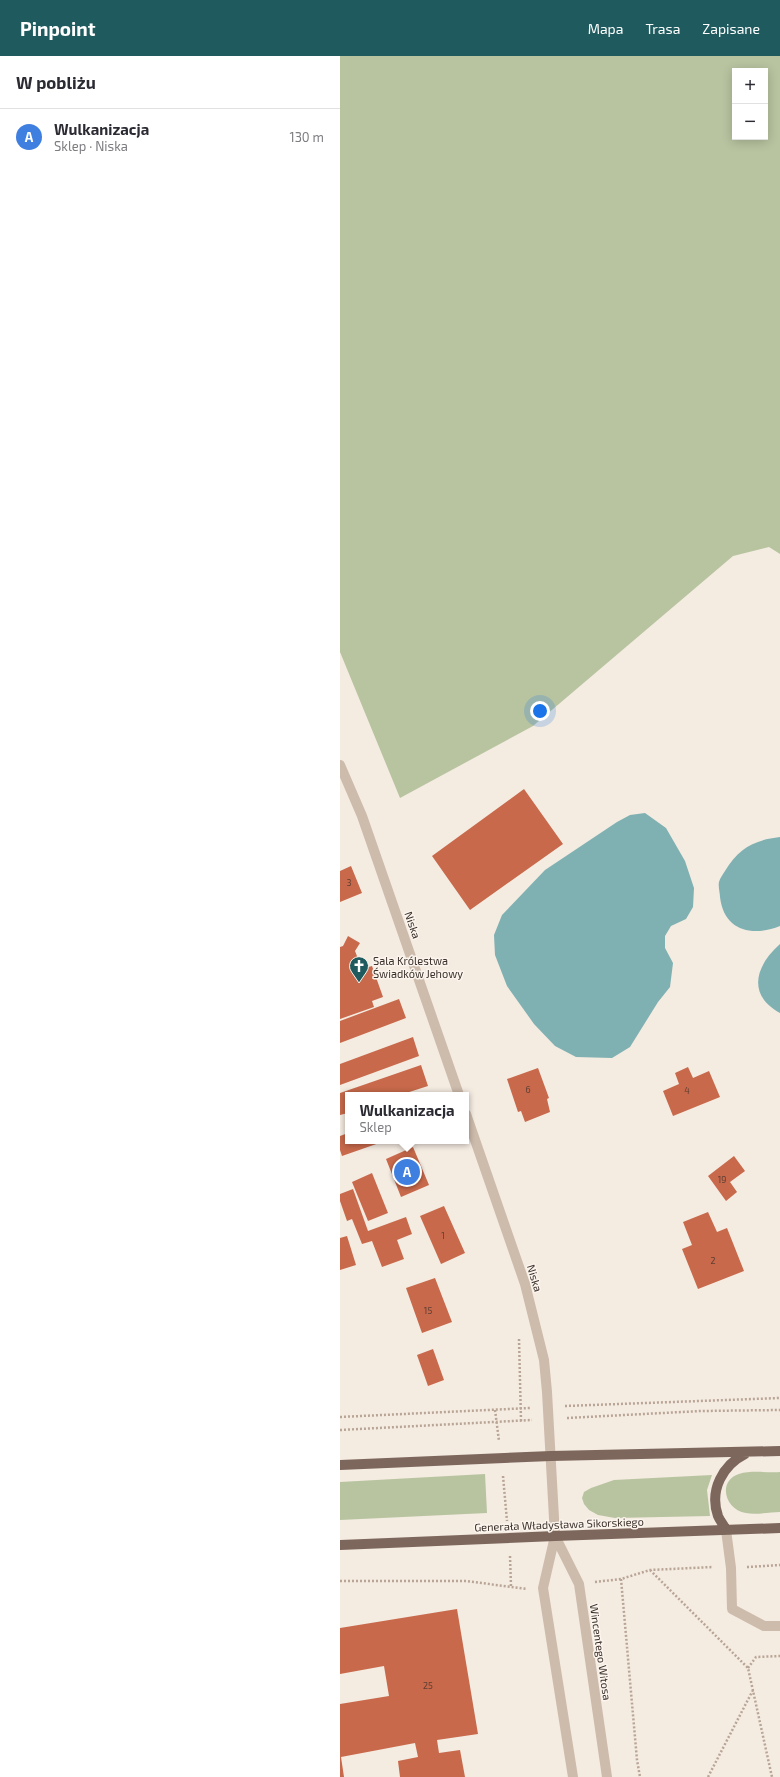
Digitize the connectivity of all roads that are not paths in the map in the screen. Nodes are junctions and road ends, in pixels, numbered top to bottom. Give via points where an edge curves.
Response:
1 (340, 765) edge
2 (458, 1092) edge
3 (469, 1123) edge
4 (780, 1451) edge
5 (749, 1452) junction
6 (551, 1456) junction
7 (340, 1465) edge
8 (780, 1528) edge
9 (726, 1530) junction
10 (555, 1536) junction
11 (340, 1545) edge
12 (780, 1626) edge
13 (573, 1777) edge
14 (607, 1777) edge

1 - 2 street, Niska via 362,816
3 - 6 street, Niska via 525,1284 544,1360
4 - 5 main road
5 - 6 main road
5 - 9 main road via 735,1459 724,1470 717,1485 715,1500 718,1516
6 - 7 main road
6 - 10 street, Wincentego Witosa
8 - 9 main road, Generała Władysława Sikorskiego
9 - 10 main road, Generała Władysława Sikorskiego
9 - 12 street via 731,1568 732,1609 764,1626
10 - 11 main road, Generała Władysława Sikorskiego
10 - 13 street, Wincentego Witosa via 543,1588
10 - 14 street, Wincentego Witosa via 579,1584

